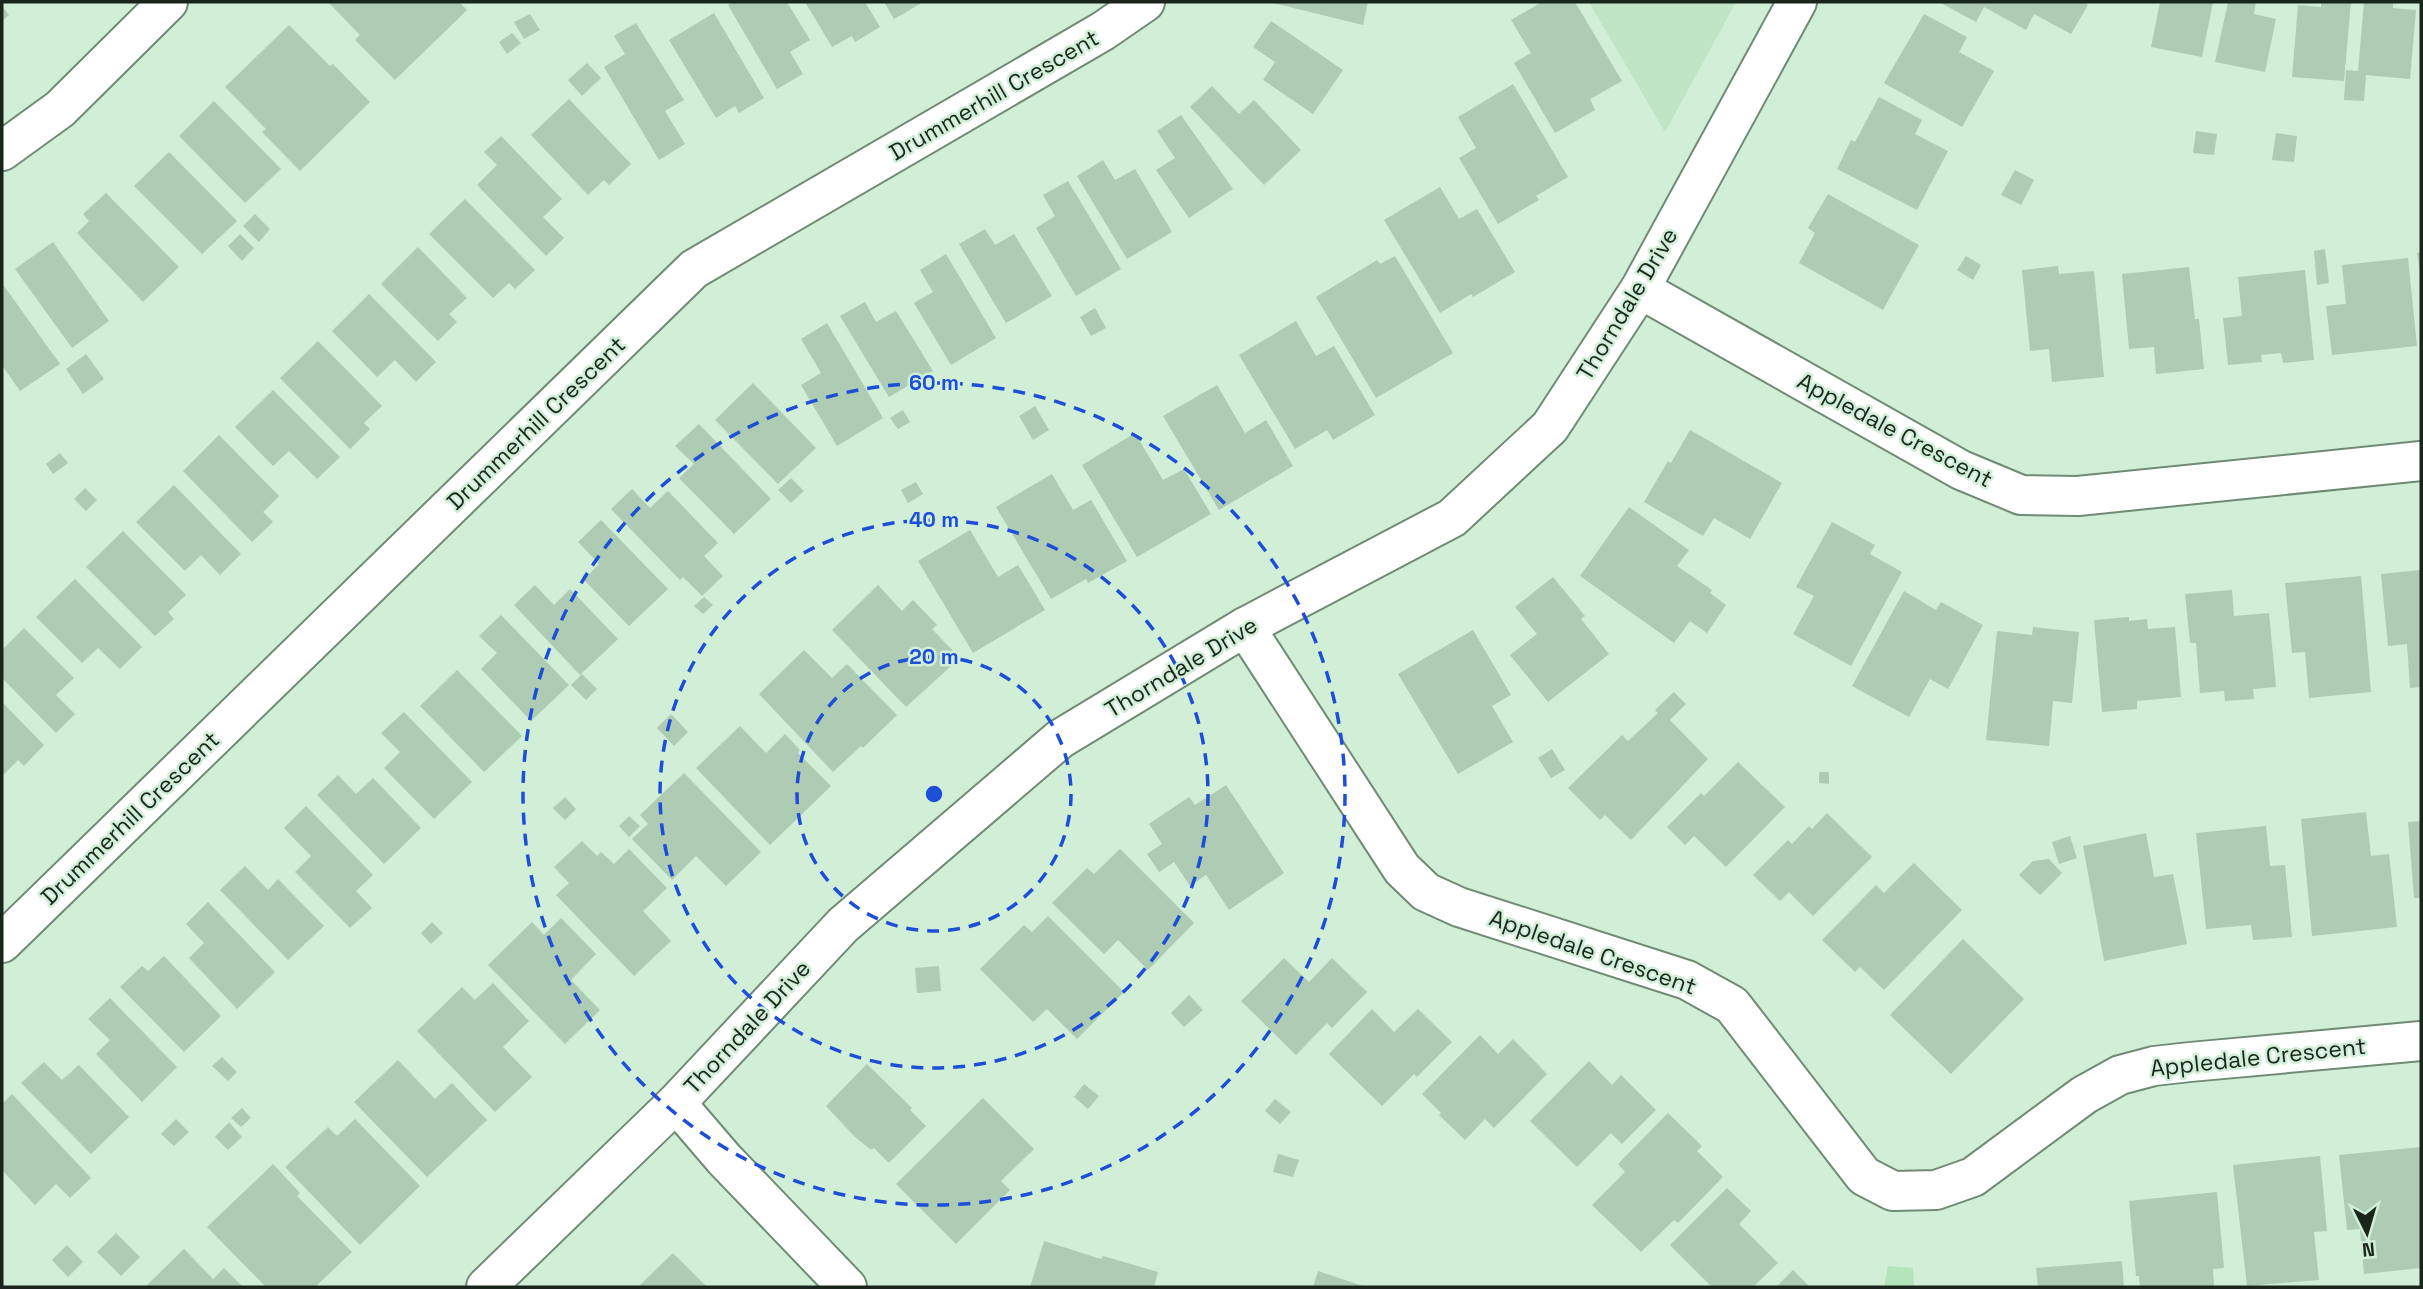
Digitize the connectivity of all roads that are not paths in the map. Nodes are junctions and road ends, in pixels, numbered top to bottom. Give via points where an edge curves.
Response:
1 (169, 2) edge
2 (1145, 2) edge
3 (1797, 2) edge
4 (2, 151) edge
5 (1640, 289) junction
6 (2421, 461) edge
7 (1245, 627) junction
8 (2, 943) edge
9 (2421, 1041) edge
10 (676, 1103) junction
11 (486, 1287) edge
12 (847, 1287) edge

1 - 4 street via 60,109
2 - 8 street, Drummerhill Crescent via 1103,31 694,269
3 - 5 street, Thorndale Drive
5 - 6 street, Appledale Crescent via 1961,470 2021,495 2078,496
5 - 7 street, Thorndale Drive via 1550,427 1452,518
7 - 9 street, Appledale Crescent via 1402,869 1426,892 1459,907 1687,980 1732,1005 1864,1176 1893,1191 1936,1190 1973,1177 2084,1095 2120,1075 2154,1066
7 - 10 street, Thorndale Drive via 1060,739 843,925
10 - 11 street, Thorndale Drive
10 - 12 street

